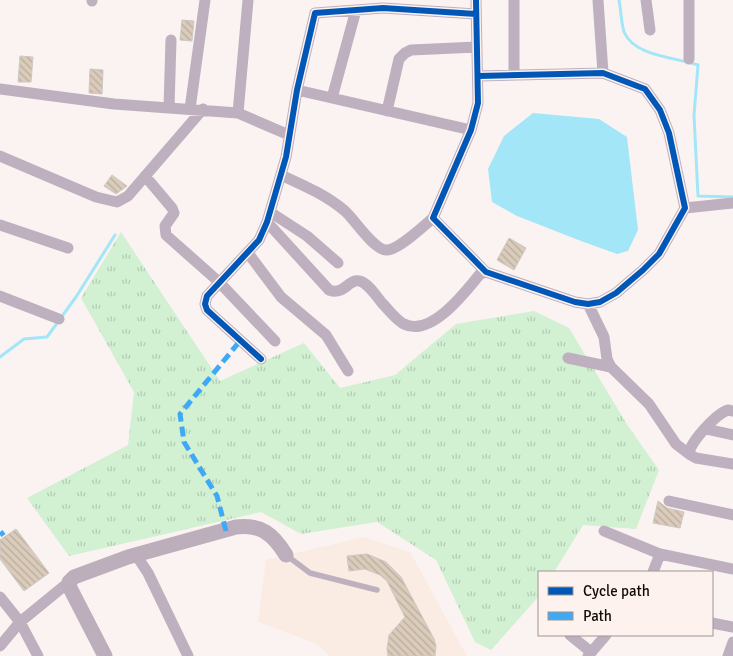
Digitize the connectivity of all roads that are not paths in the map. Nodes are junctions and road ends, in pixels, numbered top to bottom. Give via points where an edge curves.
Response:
1 (205, 0) edge
2 (248, 0) edge
3 (315, 0) edge
4 (476, 0) edge
5 (514, 0) edge
6 (598, 0) edge
7 (646, 0) edge
8 (689, 0) edge
9 (383, 4) edge
10 (356, 10) junction
11 (315, 13) junction
12 (476, 14) junction
13 (650, 30) dead end
14 (171, 40) dead end
15 (477, 47) junction
16 (689, 59) dead end
17 (603, 73) junction
18 (514, 75) junction
19 (478, 76) junction
20 (0, 89) edge
21 (297, 90) junction
22 (332, 98) junction
23 (169, 107) junction
24 (190, 108) junction
25 (203, 109) junction
26 (387, 111) junction
27 (238, 113) junction
28 (471, 130) junction
29 (289, 135) junction
30 (0, 156) edge
31 (281, 175) junction
32 (145, 176) junction
33 (733, 203) edge
34 (685, 208) junction
35 (269, 217) junction
36 (433, 218) junction
37 (0, 225) edge
38 (68, 248) dead end
39 (248, 253) junction
40 (338, 263) dead end
41 (486, 272) junction
42 (219, 282) junction
43 (0, 296) edge
44 (588, 304) junction
45 (59, 319) dead end
46 (275, 341) dead end
47 (568, 358) dead end
48 (261, 360) dead end
49 (611, 368) junction
50 (348, 371) dead end
51 (733, 411) edge
52 (706, 429) junction
53 (733, 435) edge
54 (689, 454) junction
55 (733, 464) edge
56 (669, 501) dead end
57 (733, 516) edge
58 (604, 531) dead end
59 (660, 554) junction
60 (136, 555) junction
61 (286, 555) joint
62 (700, 567) edge
63 (733, 569) edge
64 (653, 571) edge
65 (69, 582) junction
66 (377, 590) dead end
67 (0, 597) edge
68 (20, 622) junction
69 (713, 623) edge
70 (733, 627) edge
71 (571, 636) edge
72 (605, 636) edge
73 (733, 642) edge
74 (0, 646) edge
75 (589, 654) edge
76 (38, 656) edge
77 (105, 656) edge
78 (188, 656) edge
79 (728, 656) edge

1 - 24 street
2 - 27 street
3 - 11 street
4 - 12 street
5 - 18 street
6 - 17 street
7 - 13 street
8 - 16 street
9 - 10 street
9 - 12 street
10 - 11 street
10 - 22 street
11 - 21 street
12 - 15 street
14 - 23 street
15 - 19 street
15 - 26 street via 404,53
17 - 18 street
17 - 34 street via 645,89 657,105 671,140
18 - 19 street
19 - 28 street via 478,103
20 - 23 street via 95,102
21 - 22 street
21 - 29 street
22 - 26 street
23 - 24 street
24 - 25 street
25 - 27 street
25 - 32 street
26 - 28 street
27 - 29 street
28 - 36 street
29 - 31 street
30 - 32 street via 107,201 118,202 128,196
31 - 35 street
31 - 36 street via 329,199 385,250 393,249
32 - 42 street via 174,213 164,230 166,235
33 - 34 street
34 - 44 street via 659,254 643,270 616,293 600,302
35 - 39 street via 259,240
35 - 40 street via 307,236
35 - 41 street via 329,290 341,291 353,281 360,281 398,320 409,326 440,316 480,274
36 - 41 street
37 - 38 street
39 - 42 street
39 - 50 street via 281,297 326,335
41 - 44 street
42 - 46 street
42 - 48 street via 207,296 207,310
43 - 45 street
44 - 49 street via 604,337
47 - 49 street
49 - 54 street via 649,404 676,444
51 - 52 street via 722,412
52 - 53 street
52 - 54 street via 690,447
54 - 55 street
56 - 57 street
58 - 59 street
59 - 62 street
59 - 64 street
60 - 61 street via 250,525 266,530
60 - 65 street via 74,577
60 - 78 street
61 - 66 lane via 310,573
62 - 63 street
65 - 68 street
65 - 77 street via 74,598
67 - 68 street
68 - 74 street
68 - 76 street
69 - 70 street
71 - 75 street
72 - 75 street
73 - 79 street

